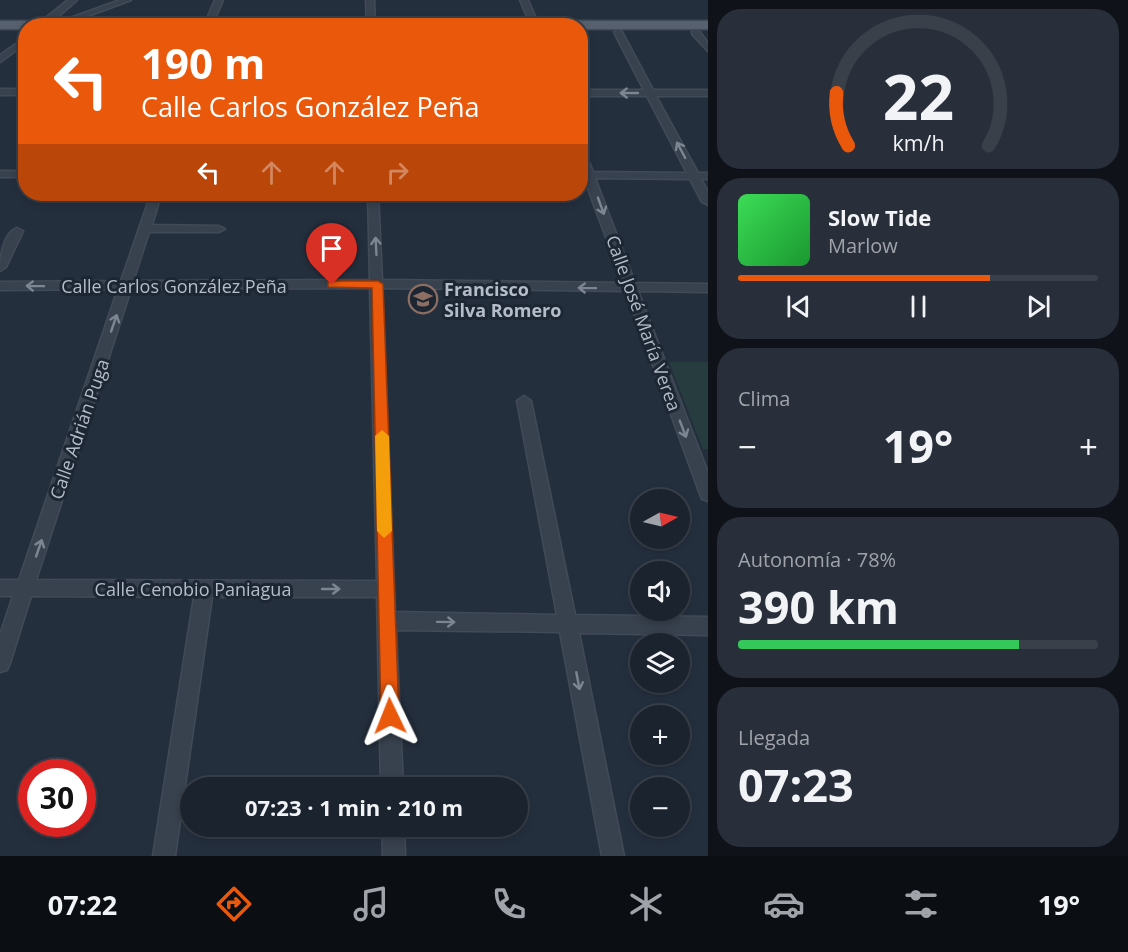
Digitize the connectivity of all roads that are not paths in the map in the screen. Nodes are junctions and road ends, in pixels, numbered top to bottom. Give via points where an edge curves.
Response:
1 (73, 0) edge
2 (127, 0) edge
3 (219, 0) edge
4 (370, 0) edge
5 (524, 0) edge
6 (55, 18) edge
7 (70, 18) edge
8 (211, 18) edge
9 (371, 18) edge
10 (532, 18) edge
11 (0, 25) edge
12 (18, 25) edge
13 (588, 25) edge
14 (708, 25) edge
15 (0, 30) edge
16 (18, 30) edge
17 (588, 32) edge
18 (618, 32) junction
19 (702, 32) edge
20 (18, 45) edge
21 (708, 48) edge
22 (0, 59) edge
23 (0, 92) edge
24 (18, 92) edge
25 (588, 93) edge
26 (650, 93) junction
27 (708, 93) edge
28 (0, 174) edge
29 (18, 174) edge
30 (588, 175) edge
31 (695, 176) junction
32 (708, 176) edge
33 (588, 183) edge
34 (154, 201) edge
35 (373, 201) edge
36 (708, 201) edge
37 (145, 228) junction
38 (219, 229) dead end
39 (17, 231) dead end
40 (0, 267) edge
41 (378, 284) junction
42 (0, 286) edge
43 (126, 287) junction
44 (708, 288) edge
45 (630, 289) junction
46 (524, 401) dead end
47 (708, 494) edge
48 (0, 588) edge
49 (25, 588) junction
50 (204, 589) junction
51 (386, 589) junction
52 (387, 621) junction
53 (567, 624) junction
54 (708, 626) edge
55 (0, 663) edge
56 (392, 777) edge
57 (393, 837) edge
58 (164, 856) edge
59 (394, 856) edge
60 (613, 856) edge

1 - 6 street
2 - 7 street
3 - 8 street
4 - 9 street
5 - 10 street
11 - 12 main road
13 - 14 main road
15 - 16 main road
17 - 18 main road
18 - 19 main road
18 - 26 street
19 - 21 street
20 - 22 street
23 - 24 street
26 -> 25 street
26 - 27 street
31 -> 26 street
28 - 29 street
30 - 31 street
31 - 32 street
31 - 36 street
33 -> 45 street, Calle José María Verea
34 - 37 street, Calle Adrián Puga
41 -> 35 street
37 - 38 street
37 - 43 street, Calle Adrián Puga
39 - 40 street
41 - 43 street, Calle Carlos González Peña
45 -> 41 street, Calle Carlos González Peña
41 - 51 street
43 -> 42 street, Calle Carlos González Peña
49 -> 43 street, Calle Adrián Puga
44 - 45 street, Calle Carlos González Peña
45 -> 47 street, Calle José María Verea
46 - 53 street
48 - 49 street, Calle Cenobio Paniagua
49 - 50 street, Calle Cenobio Paniagua
49 - 55 street, Calle Adrián Puga
50 -> 51 street, Calle Cenobio Paniagua
50 - 58 street
51 - 52 street
52 -> 53 street
52 - 56 street
53 - 54 street
53 -> 60 street
57 - 59 street

